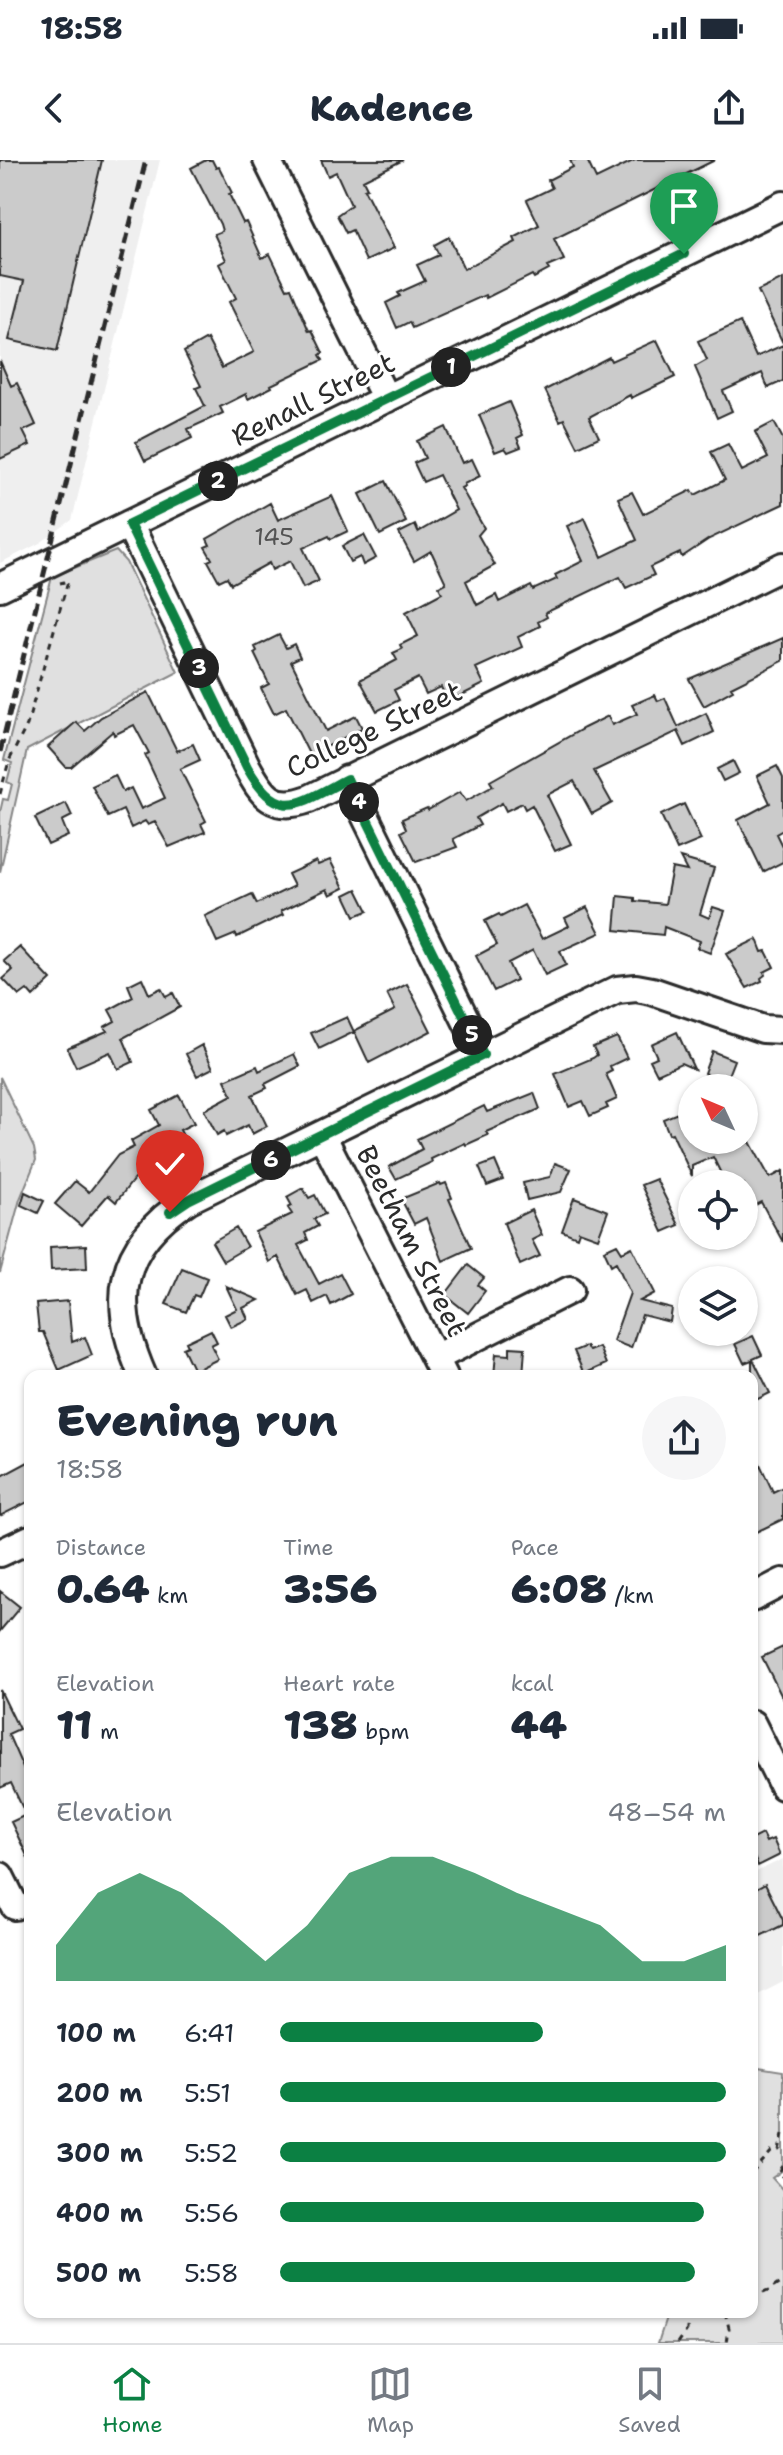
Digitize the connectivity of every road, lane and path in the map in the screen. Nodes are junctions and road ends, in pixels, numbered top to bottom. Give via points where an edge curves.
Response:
1 (267, 160) edge
2 (783, 205) edge
3 (386, 399) junction
4 (129, 524) junction
5 (783, 566) edge
6 (54, 585) dead end
7 (0, 587) edge
8 (347, 779) junction
9 (0, 794) edge
10 (783, 1030) edge
11 (783, 1036) edge
12 (483, 1055) junction
13 (322, 1135) junction
14 (570, 1290) dead end
15 (440, 1367) edge
16 (140, 1370) edge
17 (24, 1542) edge
18 (0, 1553) edge
19 (783, 1582) edge
20 (758, 1595) edge
21 (758, 1736) edge
22 (783, 1786) edge
23 (0, 1876) edge
24 (15, 1906) edge
25 (783, 2134) edge
26 (758, 2166) edge
27 (783, 2166) edge
28 (783, 2177) edge
29 (783, 2281) edge
30 (758, 2295) edge
31 (688, 2318) edge
32 (726, 2318) edge
33 (678, 2343) edge
34 (727, 2343) edge

1 - 3 street
2 - 3 street, Renall Street
3 - 4 street, Renall Street
4 - 7 street, Renall Street
4 - 8 street, College Street via 266,796 297,803
5 - 8 street, College Street
6 - 9 path via 68,581 27,725
8 - 12 street
10 - 11 street
10 - 12 street via 763,1029 636,988 598,997
12 - 13 street
13 - 15 street, Beetham Street
13 - 16 street via 188,1200 154,1226 128,1270 123,1294 123,1320
14 - 15 street
17 - 18 street
19 - 20 street
21 - 22 street
23 - 24 street
25 - 26 path via 779,2150
27 - 28 path
29 - 30 path
31 - 33 path
32 - 34 path

